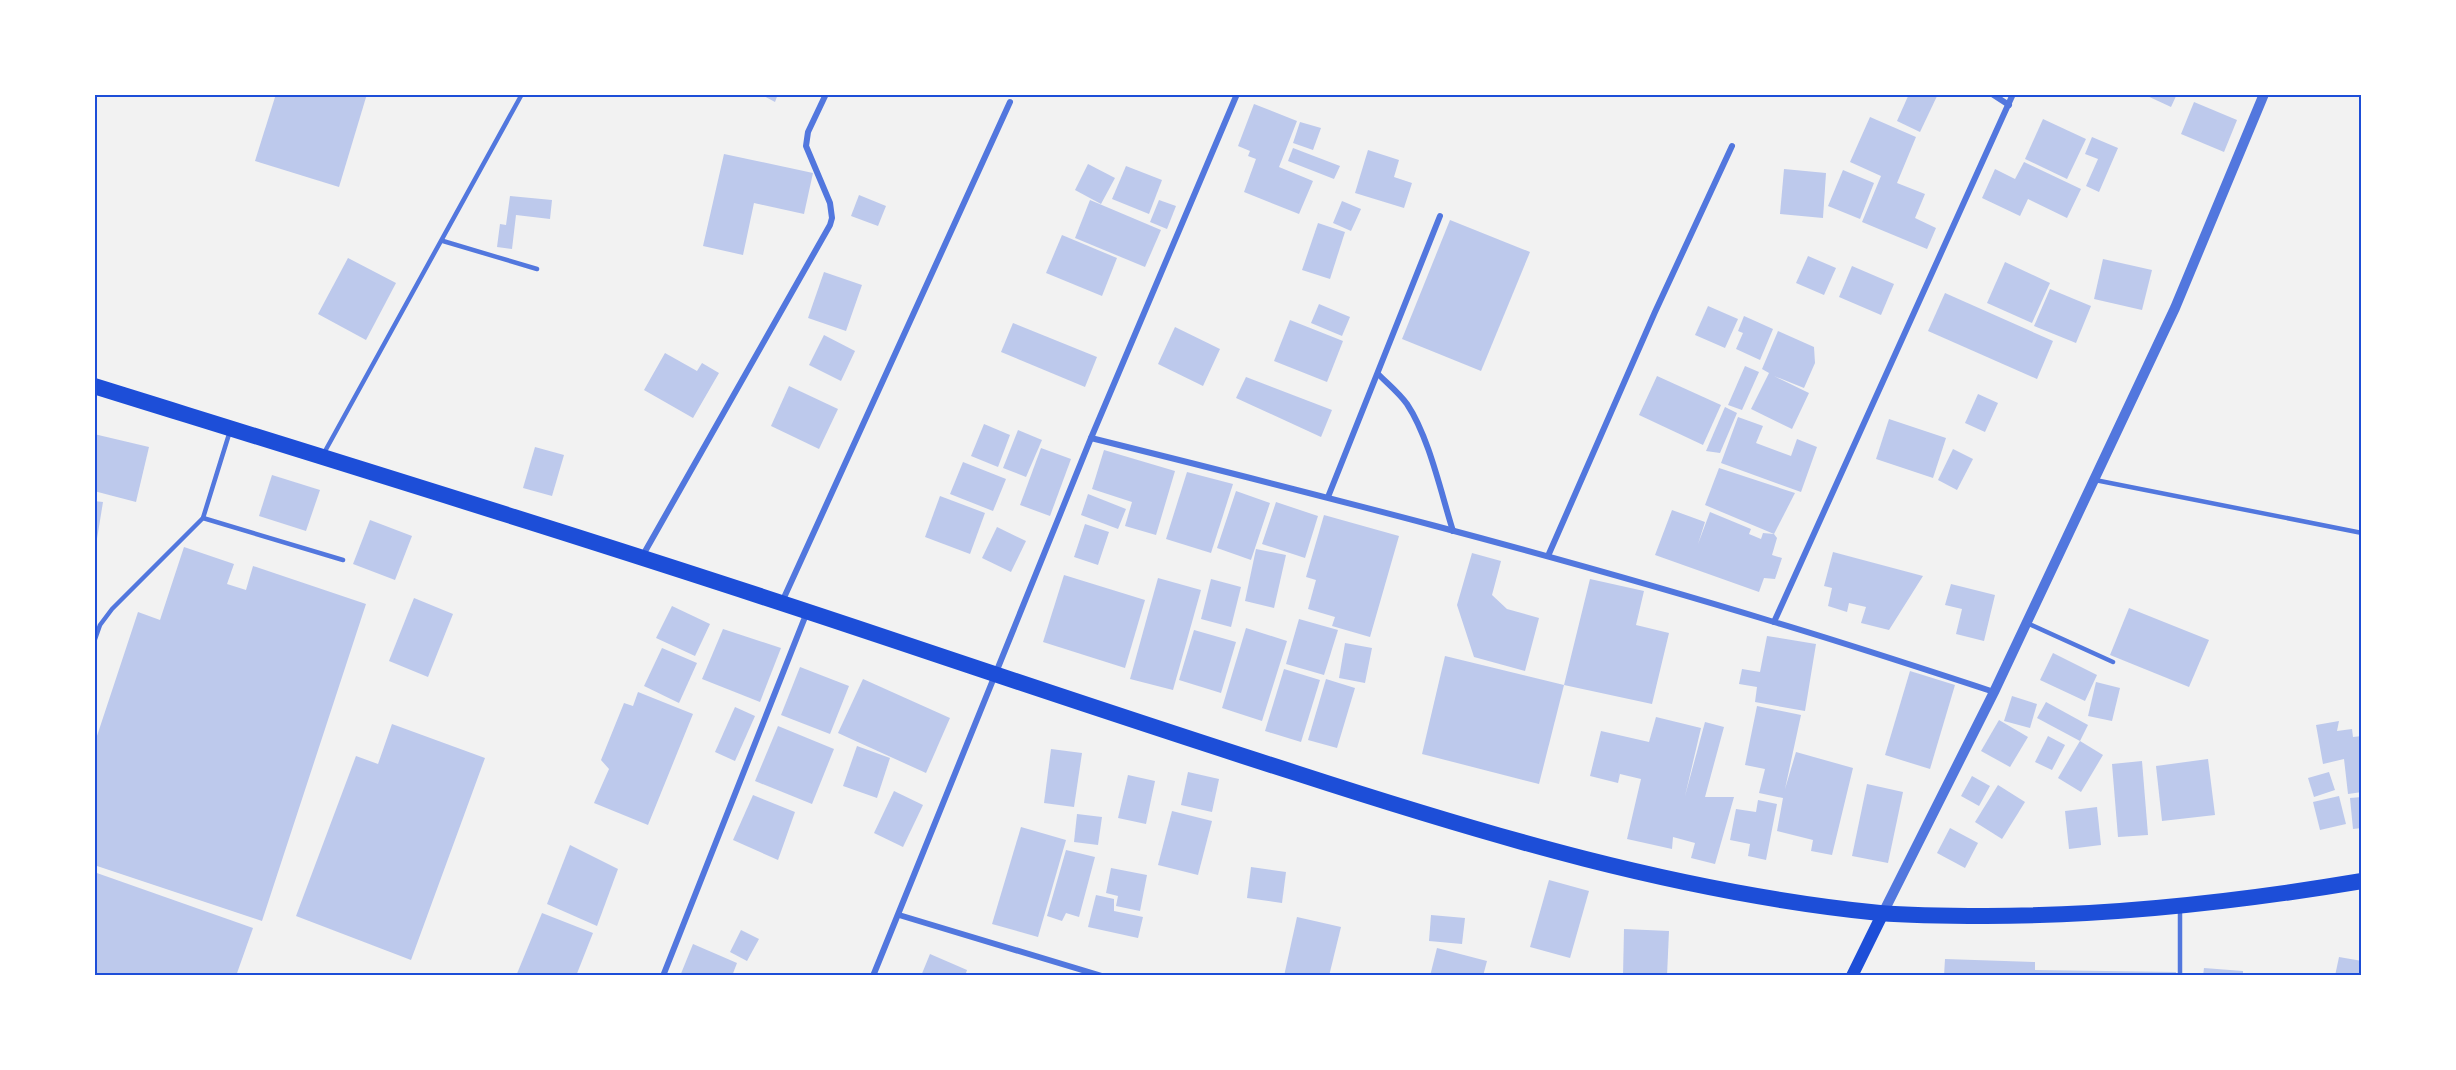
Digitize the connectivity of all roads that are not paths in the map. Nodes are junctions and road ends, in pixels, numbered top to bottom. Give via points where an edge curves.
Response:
1 (522, 94) edge
2 (826, 94) edge
3 (1237, 94) edge
4 (1992, 94) edge
5 (2013, 94) edge
6 (2264, 94) edge
7 (1010, 102) dead end
8 (2009, 105) junction
9 (1732, 146) dead end
10 (1440, 216) dead end
11 (443, 241) junction
12 (537, 269) dead end
13 (1378, 374) junction
14 (94, 386) edge
15 (231, 429) junction
16 (1091, 438) junction
17 (321, 458) junction
18 (2095, 480) junction
19 (1328, 497) junction
20 (203, 518) junction
21 (1453, 531) junction
22 (2361, 533) edge
23 (1548, 556) junction
24 (641, 558) junction
25 (343, 560) dead end
26 (781, 602) junction
27 (808, 611) junction
28 (1774, 622) junction
29 (2027, 623) junction
30 (94, 642) edge
31 (2113, 662) dead end
32 (993, 675) junction
33 (1994, 692) junction
34 (2361, 881) edge
35 (2180, 907) junction
36 (1883, 913) junction
37 (898, 915) junction
38 (663, 975) edge
39 (873, 975) edge
40 (1102, 975) edge
41 (1852, 975) edge
42 (2180, 975) edge

1 - 11 lane
2 - 24 street via 808,132 806,147 830,203 830,225
3 - 16 street
4 - 8 street
5 - 8 street
6 - 18 street via 2175,308
7 - 26 street
8 - 28 street
9 - 23 street
10 - 13 street
11 - 12 lane
11 - 17 lane
13 - 19 street
13 - 21 street via 1407,405 1417,424
14 - 15 highway
15 - 17 highway
15 - 20 lane
16 - 19 street
16 - 32 street
17 - 24 highway
18 - 22 lane
18 - 29 street
19 - 21 street
20 - 25 lane
20 - 30 lane via 112,609
21 - 23 street
23 - 28 street
24 - 26 highway
26 - 27 highway
27 - 32 highway
27 - 38 street
28 - 33 street
29 - 31 lane
29 - 33 street
32 - 36 highway via 1366,796 1580,859 1767,897
32 - 37 street
33 - 36 street
34 - 35 highway
35 - 36 highway via 2039,916
35 - 42 lane
36 - 41 main road
37 - 39 street
37 - 40 street

